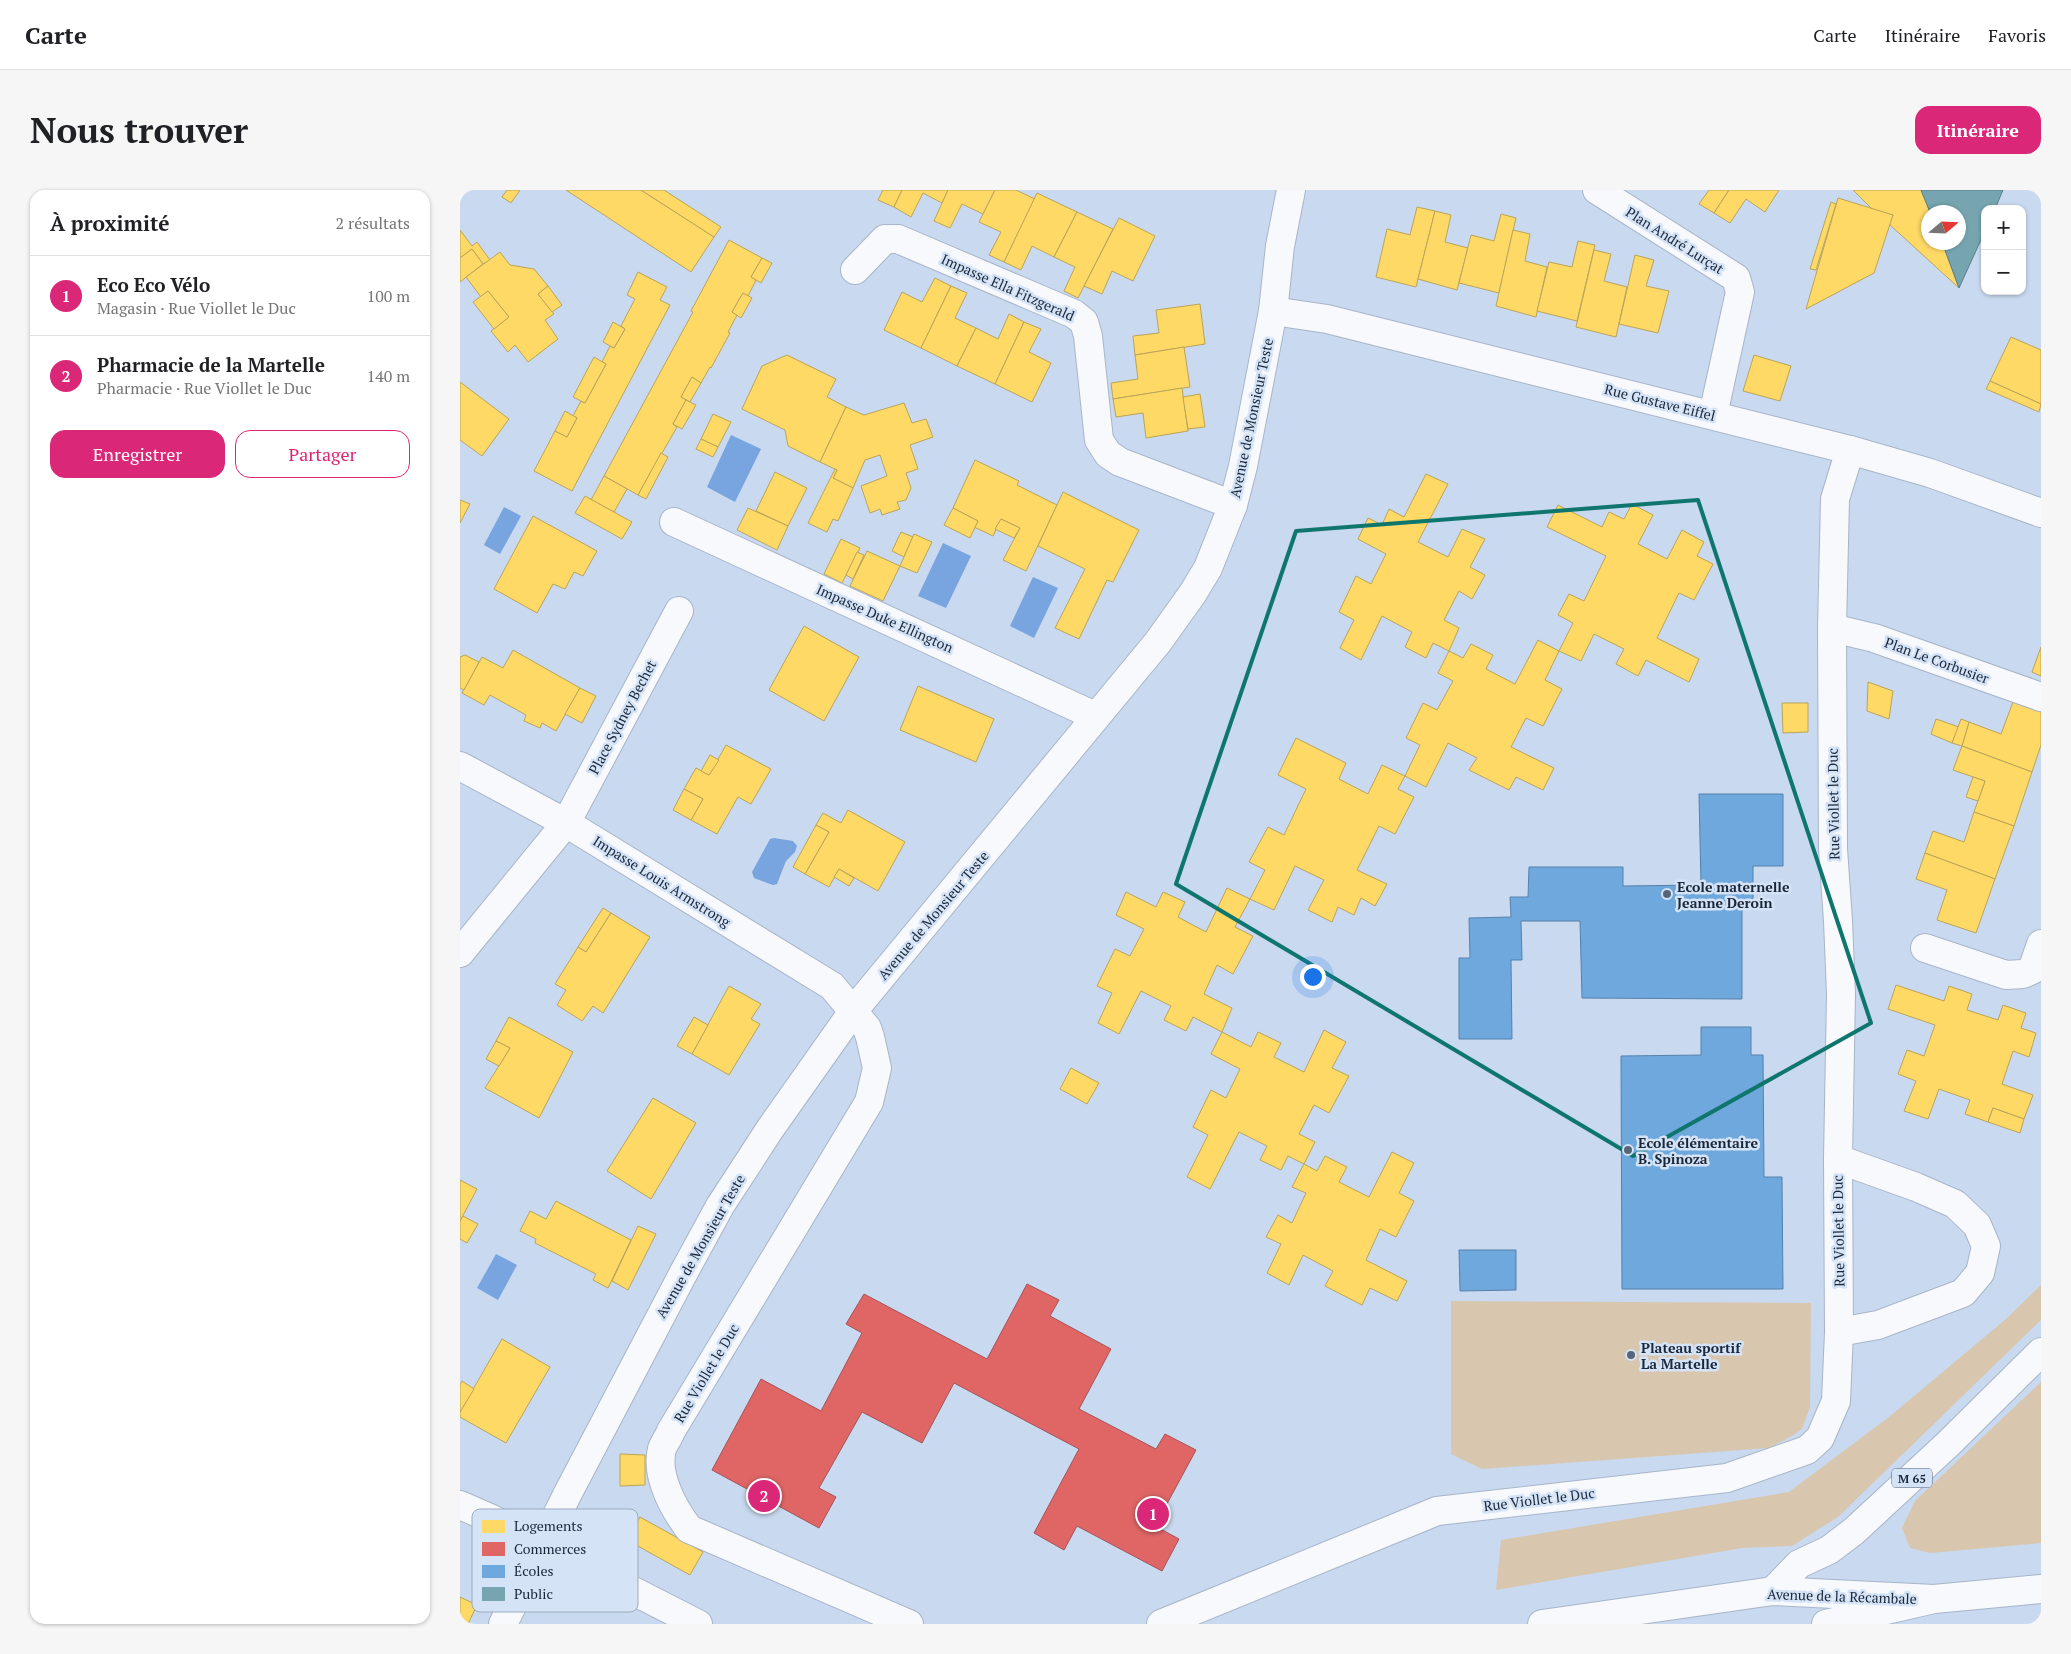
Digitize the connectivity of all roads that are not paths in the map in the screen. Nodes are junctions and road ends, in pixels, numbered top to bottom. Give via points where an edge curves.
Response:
1 (1291, 190) edge
2 (1597, 190) edge
3 (855, 270) dead end
4 (1273, 311) junction
5 (1713, 415) junction
6 (1850, 450) junction
7 (1233, 505) junction
8 (2041, 513) edge
9 (674, 522) dead end
10 (679, 611) dead end
11 (1832, 628) junction
12 (2041, 697) edge
13 (1095, 716) junction
14 (460, 766) edge
15 (566, 822) junction
16 (2041, 944) edge
17 (1925, 948) dead end
18 (460, 953) edge
19 (854, 1010) junction
20 (1838, 1159) junction
21 (1839, 1332) junction
22 (2041, 1352) edge
23 (460, 1505) edge
24 (560, 1509) edge
25 (472, 1510) edge
26 (2041, 1589) edge
27 (1773, 1591) junction
28 (638, 1594) edge
29 (1934, 1600) junction
30 (509, 1612) edge
31 (503, 1624) edge
32 (698, 1624) edge
33 (909, 1624) edge
34 (1161, 1624) edge
35 (1542, 1624) edge
36 (1826, 1624) edge

1 - 4 street, Avenue de Monsieur Teste via 1280,246
2 - 5 street, Plan André Lurçat via 1736,278 1740,292
3 - 7 street, Impasse Ella Fitzgerald via 885,239 898,239 1074,314 1084,322 1088,336 1099,440 1108,454 1120,462
4 - 5 street, Rue Gustave Eiffel via 1327,319
4 - 7 street, Avenue de Monsieur Teste
5 - 6 street, Rue Gustave Eiffel
6 - 8 street, Rue Gustave Eiffel via 1930,473
6 - 11 street, Rue Viollet le Duc via 1835,499
7 - 13 street, Avenue de Monsieur Teste via 1208,568 1193,593 1158,642
9 - 13 street, Impasse Duke Ellington
10 - 15 street, Place Sydney Bechet
11 - 12 street, Plan Le Corbusier via 1874,638
11 - 20 street, Rue Viollet le Duc via 1833,849 1841,994
13 - 19 street, Avenue de Monsieur Teste
14 - 15 street, Impasse Louis Armstrong
15 - 18 street, Place Sydney Bechet
15 - 19 street, Impasse Louis Armstrong via 832,986
16 - 17 street via 2032,970 2006,975
19 - 24 street, Avenue de Monsieur Teste via 720,1206
19 - 33 street, Rue Viollet le Duc via 867,1028 877,1068 869,1102 671,1431 662,1450 662,1474 676,1511 690,1529
20 - 21 street, Rue Viollet le Duc
20 - 21 street, Rue Viollet le Duc via 1956,1204 1977,1226 1986,1246 1980,1273 1963,1293 1878,1325
21 - 34 street, Rue Viollet le Duc via 1836,1401 1820,1438 1807,1450 1727,1478 1436,1511
22 - 27 street, M 65 via 1854,1531 1829,1550 1799,1564
23 - 25 street
26 - 29 street, Avenue de la Récambale
27 - 29 street, Avenue de la Récambale
27 - 35 street, Avenue de la Récambale
28 - 32 street
29 - 36 street, Avenue de la Récambale
30 - 31 street, Avenue de Monsieur Teste

